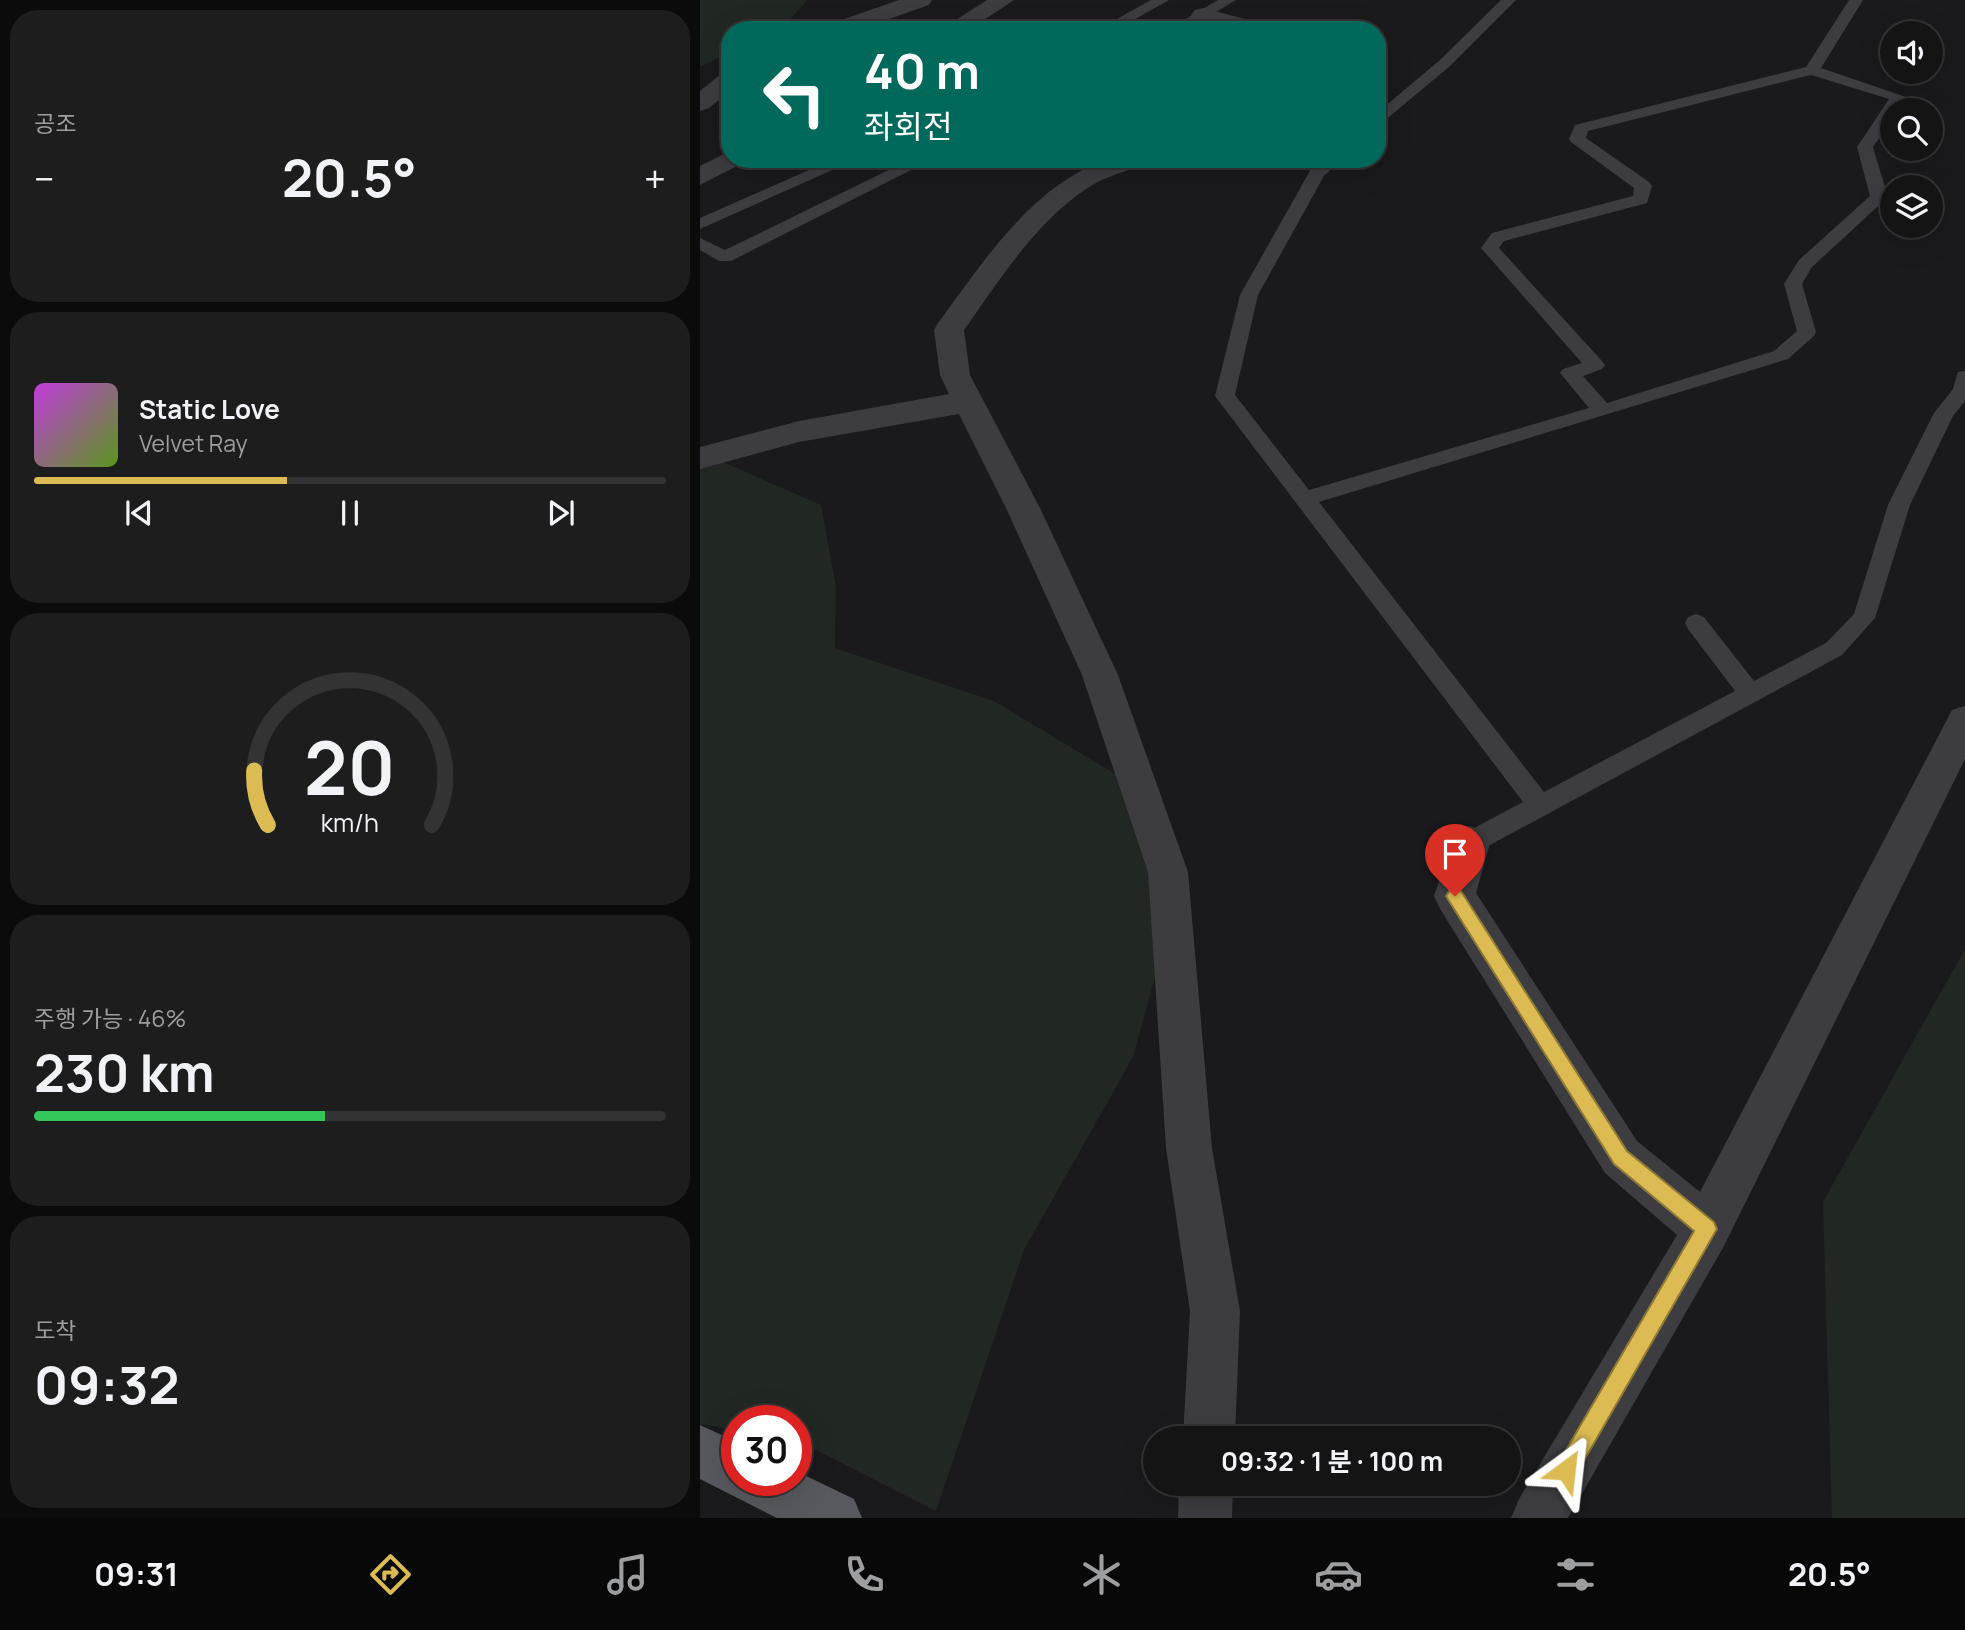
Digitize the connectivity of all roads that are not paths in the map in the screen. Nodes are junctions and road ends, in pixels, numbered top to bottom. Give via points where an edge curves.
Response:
1 (921, 0) edge
2 (1003, 0) edge
3 (1162, 0) edge
4 (1229, 0) edge
5 (1509, 0) edge
6 (1856, 0) edge
7 (1203, 15) junction
8 (861, 21) edge
9 (967, 21) edge
10 (1121, 21) edge
11 (1191, 21) edge
12 (1226, 21) edge
13 (1812, 70) junction
14 (721, 86) edge
15 (700, 103) edge
16 (1386, 114) edge
17 (721, 164) edge
18 (828, 168) edge
19 (907, 168) edge
20 (1110, 168) edge
21 (1323, 168) edge
22 (700, 177) edge
23 (700, 224) edge
24 (700, 243) edge
25 (1965, 377) edge
26 (968, 402) junction
27 (1603, 411) junction
28 (700, 458) edge
29 (1304, 499) junction
30 (1696, 623) dead end
31 (1751, 694) junction
32 (1965, 721) edge
33 (1541, 807) junction
34 (1470, 843) joint
35 (1707, 1229) junction
36 (1210, 1426) edge
37 (700, 1451) edge
38 (721, 1462) edge
39 (790, 1496) edge
40 (1206, 1496) edge
41 (835, 1518) edge
42 (1205, 1518) edge
43 (1538, 1518) edge

1 - 8 street
2 - 9 street
3 - 10 lane
4 - 7 lane
5 - 16 lane
6 - 13 lane
7 - 11 lane
7 - 12 street
13 - 27 lane via 1898,97 1865,147 1878,197 1805,264 1793,284 1807,332 1781,355
13 - 27 lane via 1581,128 1577,139 1643,186 1642,199 1499,237 1490,248 1595,365 1570,373
14 - 15 street
17 - 22 street
18 - 23 lane
19 - 24 lane via 725,257
20 - 26 street via 1069,188 986,278 950,330 955,375
21 - 29 lane via 1249,295 1225,396
25 - 31 lane via 1963,391 1944,413 1899,505 1864,618 1834,649
26 - 28 street via 763,438
26 - 36 street via 1100,675 1168,872 1189,1148 1215,1311
27 - 29 lane
29 - 33 lane
30 - 31 lane
31 - 33 lane
32 - 35 street
33 - 34 lane
34 - 35 street via 1455,896 1620,1157
35 - 43 street
37 - 38 main road
39 - 41 main road
40 - 42 street

